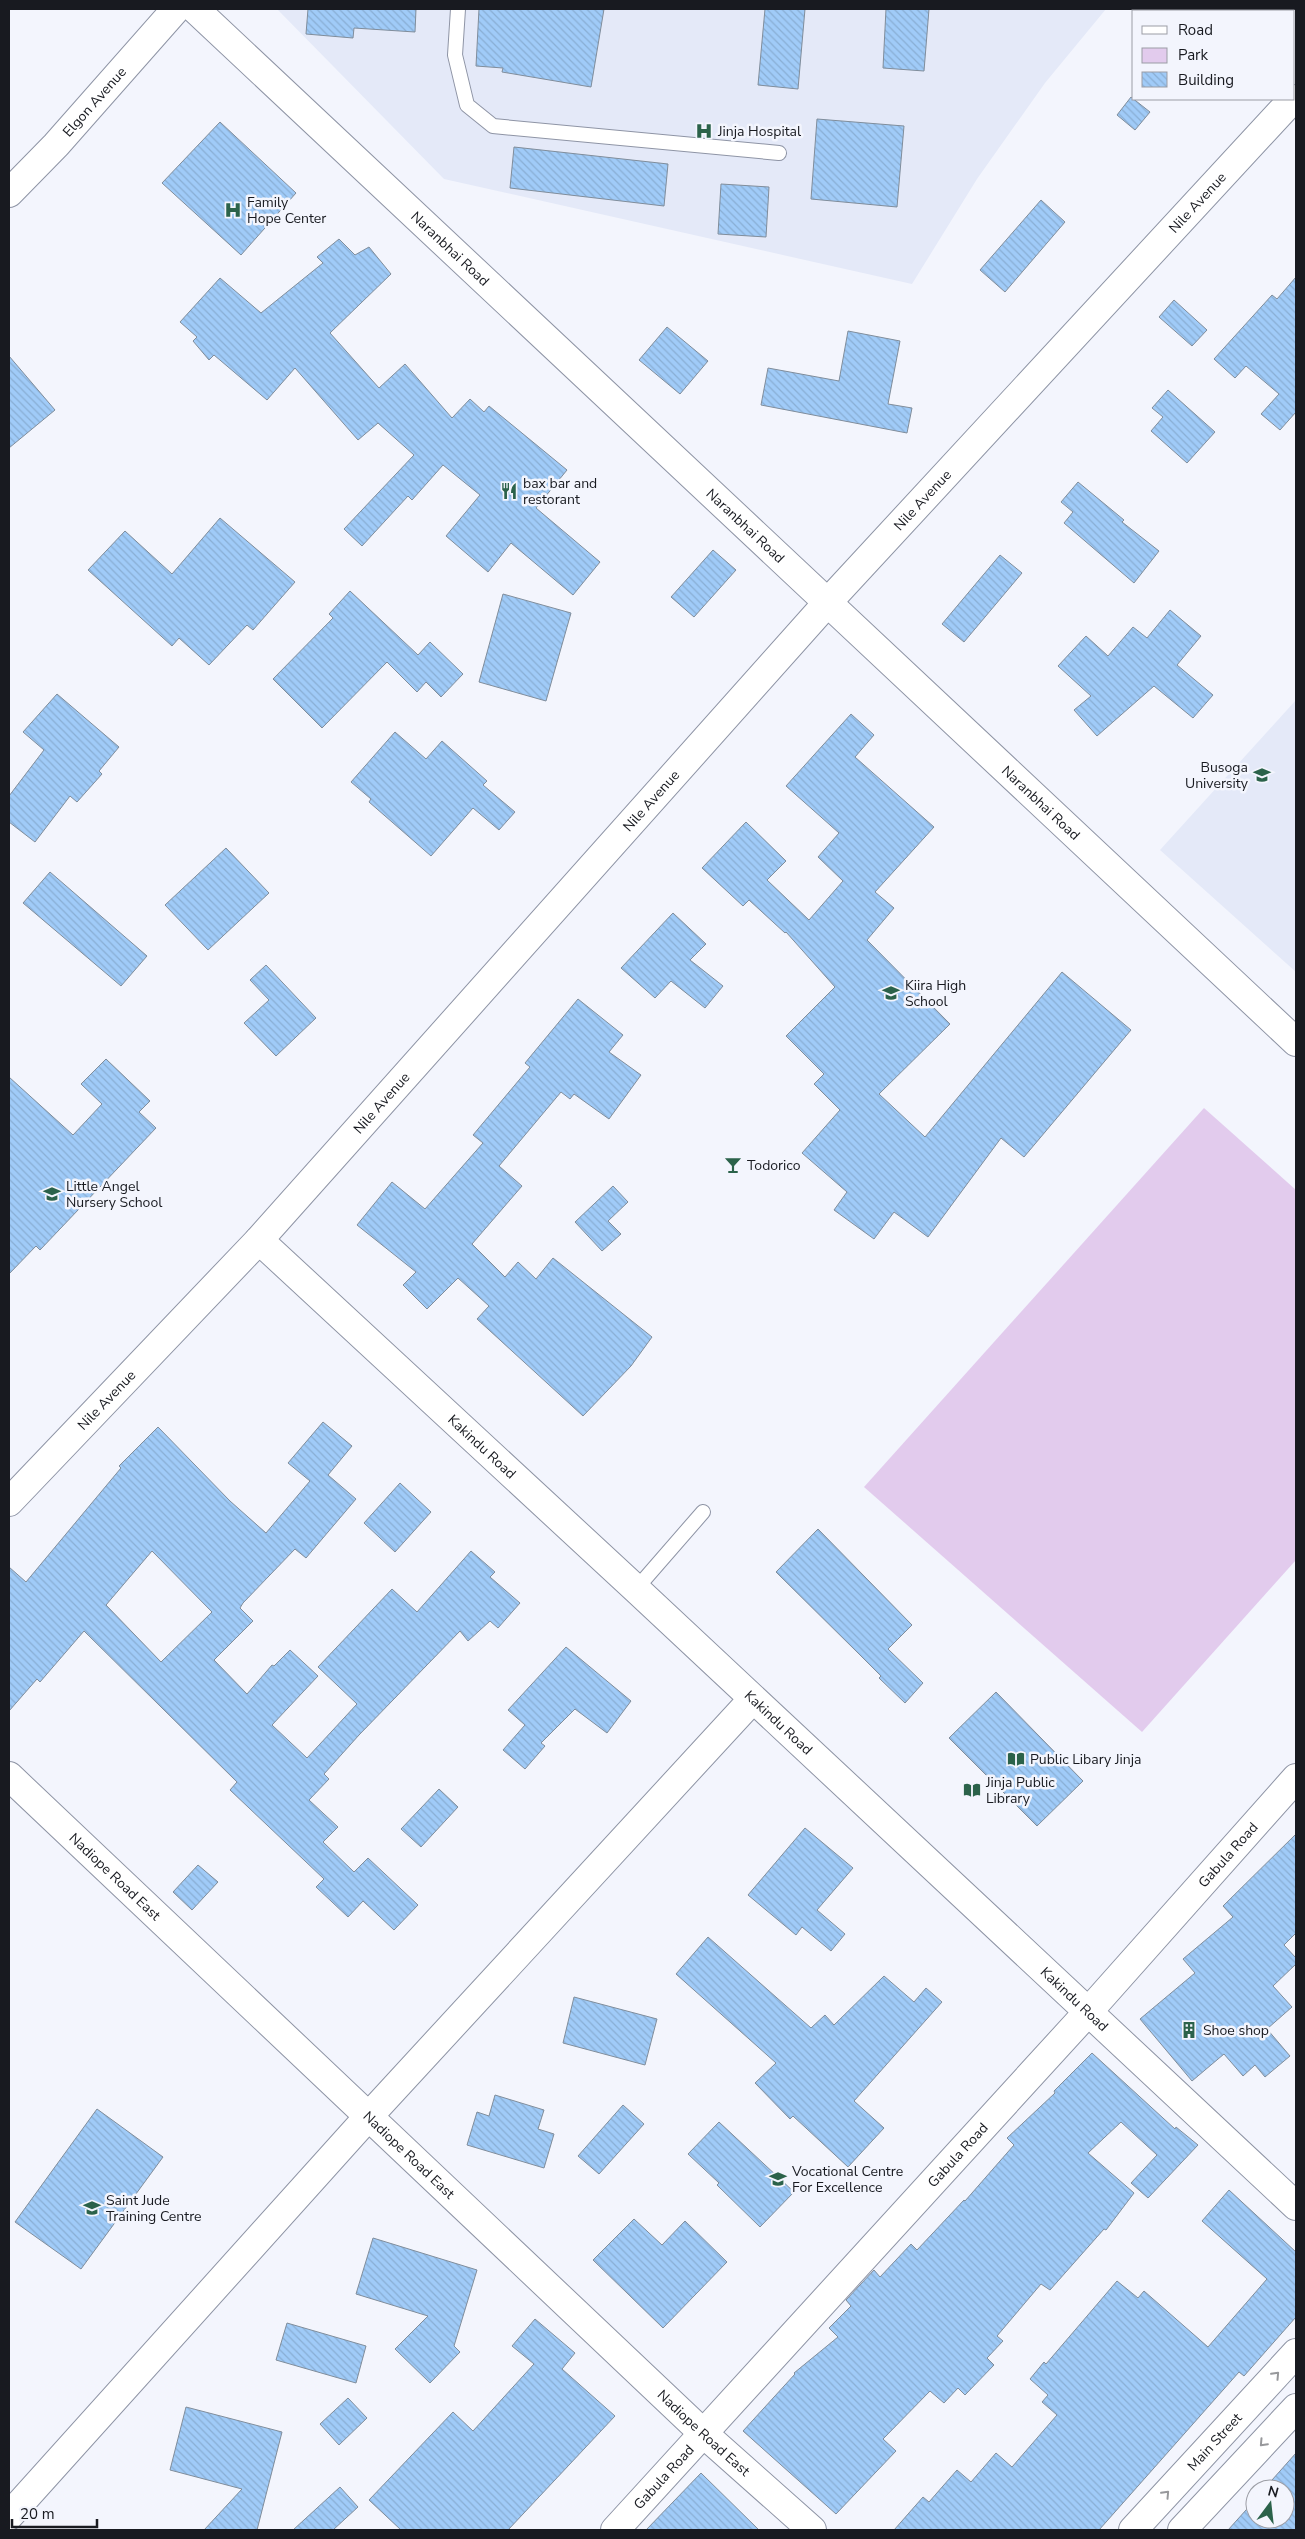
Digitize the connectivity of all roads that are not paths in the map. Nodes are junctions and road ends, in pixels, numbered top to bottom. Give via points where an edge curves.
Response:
1 (176, 9) edge
2 (194, 9) edge
3 (458, 9) edge
4 (1291, 100) edge
5 (779, 153) dead end
6 (9, 193) edge
7 (828, 602) junction
8 (1296, 1042) edge
9 (259, 1240) junction
10 (9, 1502) edge
11 (703, 1512) dead end
12 (636, 1589) junction
13 (752, 1700) junction
14 (9, 1776) edge
15 (1296, 1778) edge
16 (1088, 2012) junction
17 (368, 2118) junction
18 (1296, 2206) edge
19 (1296, 2353) edge
20 (1296, 2408) edge
21 (704, 2434) junction
22 (9, 2516) edge
23 (615, 2530) edge
24 (812, 2530) edge
25 (1133, 2530) edge
26 (1182, 2530) edge

1 - 6 street, Elgon Avenue via 56,145
2 - 7 street, Naranbhai Road
3 - 5 lane via 455,55 467,105 493,126
4 - 7 street, Nile Avenue
7 - 8 street, Naranbhai Road
7 - 9 street, Nile Avenue
9 - 10 street, Nile Avenue
9 - 12 street, Kakindu Road
11 - 12 lane
12 - 13 street, Kakindu Road
13 - 16 street, Kakindu Road
13 - 17 street
14 - 17 street, Nadiope Road East
15 - 16 street, Gabula Road
16 - 18 street, Kakindu Road
16 - 21 street, Gabula Road
17 - 21 street, Nadiope Road East
17 - 22 street
25 -> 19 street, Main Street
20 -> 26 street
21 - 23 street, Gabula Road
21 - 24 street, Nadiope Road East

